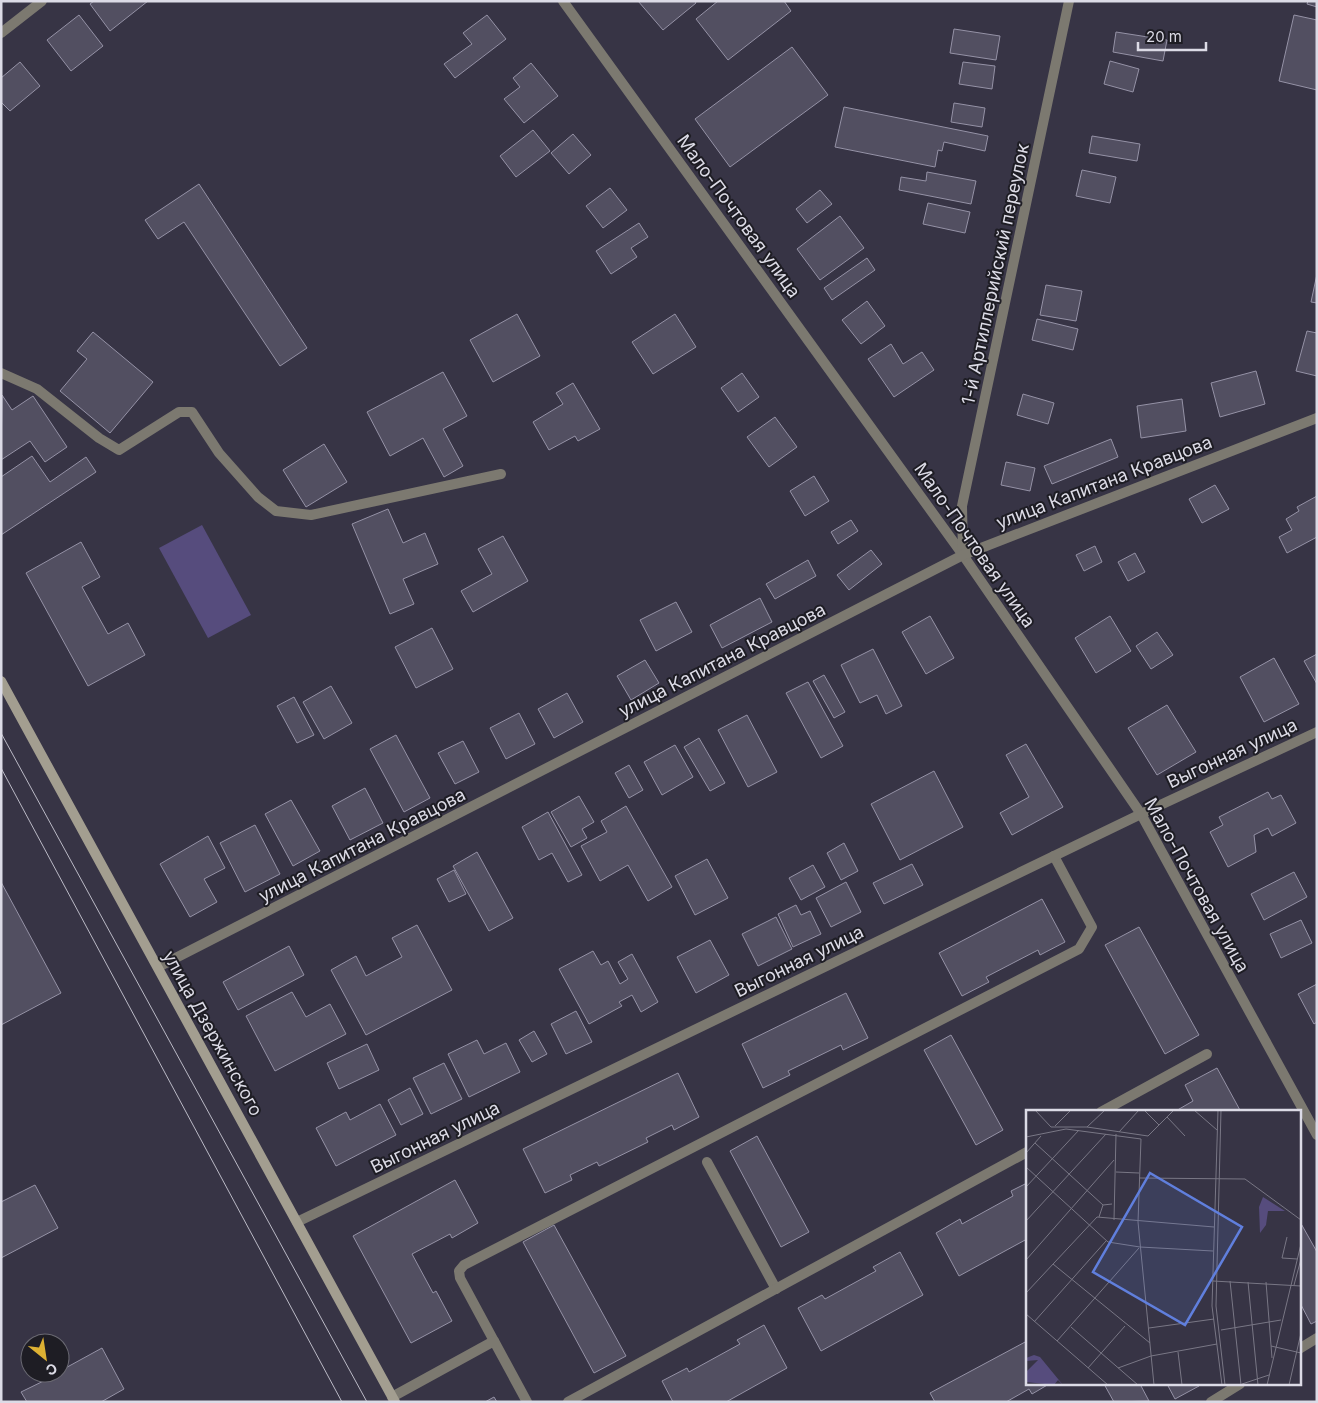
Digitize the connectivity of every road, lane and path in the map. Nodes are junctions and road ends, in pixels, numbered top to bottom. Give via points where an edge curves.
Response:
1 (42, 1) edge
2 (563, 1) edge
3 (1068, 1) edge
4 (1, 33) edge
5 (1, 373) edge
6 (1317, 418) edge
7 (502, 474) dead end
8 (963, 555) junction
9 (1, 681) edge
10 (1317, 732) edge
11 (1141, 814) junction
12 (1054, 856) junction
13 (158, 967) junction
14 (1207, 1054) dead end
15 (1105, 1110) edge
16 (1317, 1135) edge
17 (1026, 1153) edge
18 (707, 1162) dead end
19 (297, 1222) junction
20 (776, 1289) junction
21 (1317, 1338) edge
22 (494, 1341) junction
23 (1300, 1348) edge
24 (1237, 1386) edge
25 (393, 1399) edge
26 (527, 1402) edge
27 (568, 1402) edge
28 (1210, 1402) edge

1 - 4 street
2 - 8 street, Мало-Почтовая улица
3 - 8 street, 1-й Артиллерийский переулок via 962,506
5 - 7 street via 37,389 119,450 179,412 192,412 219,453 258,497 276,511 311,515
6 - 8 street, улица Капитана Кравцова
8 - 11 street, Мало-Почтовая улица
8 - 13 street, улица Капитана Кравцова
9 - 13 main road, улица Дзержинского
10 - 11 street, Выгонная улица
11 - 12 street, Выгонная улица
11 - 16 street, Мало-Почтовая улица
12 - 19 street, Выгонная улица
12 - 22 street via 1092,926 1079,949 464,1265 459,1271 460,1278
13 - 19 main road, улица Дзержинского
14 - 15 street
17 - 20 street
18 - 20 street
19 - 25 main road, улица Дзержинского
20 - 27 street
21 - 23 street
22 - 25 street
22 - 26 street
24 - 28 street

